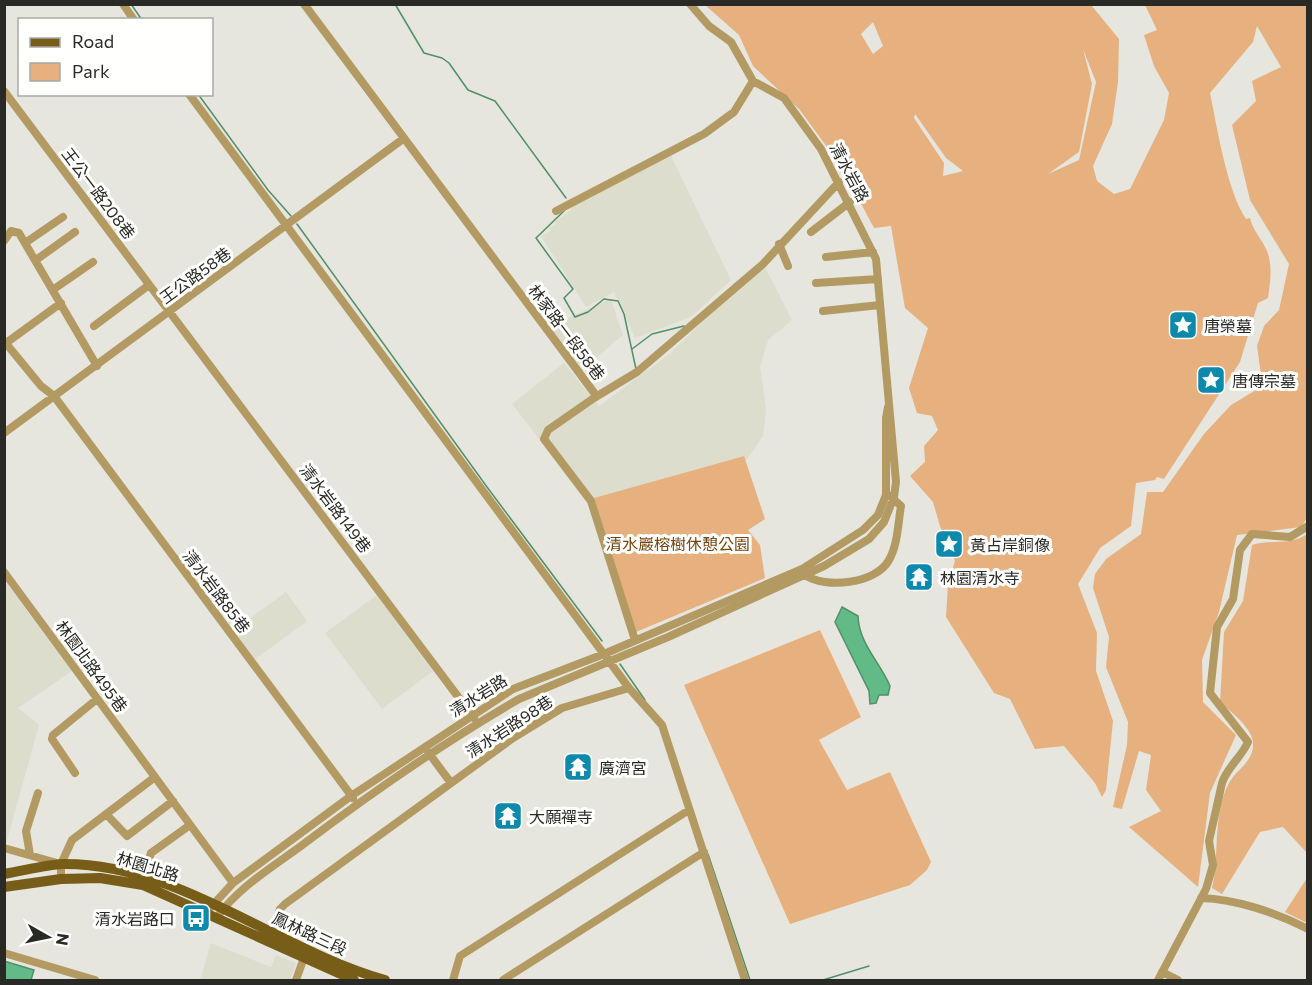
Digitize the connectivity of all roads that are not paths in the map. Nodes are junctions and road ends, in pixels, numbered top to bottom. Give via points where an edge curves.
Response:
1 (123, 4) edge
2 (304, 4) edge
3 (690, 4) edge
4 (133, 18) edge
5 (753, 81) junction
6 (4, 91) edge
7 (190, 96) edge
8 (403, 140) junction
9 (839, 182) junction
10 (850, 202) junction
11 (556, 211) dead end
12 (63, 217) dead end
13 (288, 227) junction
14 (75, 232) dead end
15 (811, 232) dead end
16 (4, 241) edge
17 (26, 243) junction
18 (779, 244) junction
19 (873, 252) junction
20 (826, 257) dead end
21 (36, 260) junction
22 (93, 262) dead end
23 (788, 266) dead end
24 (878, 279) junction
25 (816, 284) dead end
26 (149, 285) junction
27 (54, 290) junction
28 (61, 303) junction
29 (880, 304) junction
30 (823, 310) dead end
31 (169, 312) junction
32 (94, 326) dead end
33 (5, 342) edge
34 (98, 366) junction
35 (54, 396) junction
36 (594, 398) junction
37 (4, 433) edge
38 (890, 496) junction
39 (1308, 526) edge
40 (4, 572) edge
41 (804, 572) junction
42 (635, 640) junction
43 (604, 654) junction
44 (610, 662) junction
45 (629, 688) junction
46 (97, 699) junction
47 (475, 719) junction
48 (427, 751) junction
49 (75, 773) dead end
50 (155, 777) junction
51 (451, 783) junction
52 (38, 793) dead end
53 (354, 800) junction
54 (172, 801) junction
55 (689, 810) junction
56 (106, 814) junction
57 (190, 825) junction
58 (4, 848) edge
59 (704, 852) junction
60 (30, 855) junction
61 (61, 864) junction
62 (4, 874) edge
63 (142, 878) junction
64 (61, 879) junction
65 (233, 883) junction
66 (4, 887) edge
67 (1201, 898) junction
68 (216, 910) junction
69 (1308, 929) edge
70 (273, 932) junction
71 (4, 953) edge
72 (305, 954) junction
73 (1162, 972) junction
74 (95, 981) edge
75 (296, 981) edge
76 (354, 981) edge
77 (385, 981) edge
78 (453, 981) edge
79 (503, 981) edge
80 (745, 981) edge
81 (1158, 981) edge
82 (1178, 981) edge

1 - 4 street
2 - 8 street, 林家路一段58巷
3 - 5 street via 709,26 731,42
5 - 9 street, 清水岩路 via 784,98 821,149
5 - 11 street via 734,112 704,134
6 - 26 street, 王公一路208巷
7 - 13 street
8 - 13 street, 王公路58巷
8 - 36 street, 林家路一段58巷 via 554,337 595,394
9 - 10 street, 清水岩路
9 - 18 street
10 - 15 street
10 - 19 street, 清水岩路
12 - 17 street
13 - 31 street, 王公路58巷
13 - 43 street
14 - 21 street
16 - 17 street via 13,231
17 - 21 street
18 - 23 street
18 - 36 street via 763,264 637,372
19 - 20 street
19 - 24 street, 清水岩路
21 - 27 street
22 - 27 street
24 - 25 street
24 - 29 street, 清水岩路
26 - 31 street, 王公一路208巷
26 - 32 street
27 - 28 street
28 - 33 street
28 - 34 street
29 - 30 street
29 - 38 street, 清水岩路 via 889,402 886,418
31 - 34 street, 王公路58巷
31 - 47 street, 清水岩路149巷
33 - 35 street, 清水岩路85巷
34 - 35 street, 王公路58巷
35 - 37 street, 王公路58巷
35 - 53 street, 清水岩路85巷
36 - 42 street, 林家路一段58巷 via 548,430 544,439 591,501
38 - 41 street, 清水岩路 via 863,530
38 - 41 street, 清水岩路 via 901,506 889,561 882,568 855,581 837,584 824,583
39 - 67 street via 1290,537 1260,533 1245,540 1233,599 1217,627 1210,693 1248,742 1225,775 1209,842 1213,865
40 - 46 street, 林園北路495巷
41 - 42 street, 清水岩路
41 - 44 street, 清水岩路
42 - 43 street, 清水岩路
43 - 44 street
43 - 47 street, 清水岩路 via 513,689
44 - 45 street
44 - 47 street, 清水岩路
45 - 51 street, 清水岩路98巷 via 562,708
45 - 55 street via 662,725
46 - 49 street via 53,735
46 - 50 street, 林園北路495巷
47 - 48 street, 清水岩路
48 - 51 street
48 - 53 street, 清水岩路
50 - 54 street, 林園北路495巷
50 - 56 street
51 - 70 street, 清水岩路98巷 via 285,904
52 - 60 street via 26,831
53 - 65 street, 清水岩路
53 - 68 street, 清水岩路
54 - 56 street via 127,836
54 - 57 street, 林園北路495巷
55 - 59 street
55 - 78 street via 460,956
56 - 61 street via 72,840
57 - 63 street via 151,853
57 - 65 street, 林園北路495巷
58 - 60 street, 林園北路
59 - 79 street
59 - 80 street
60 - 61 street, 林園北路
61 - 62 main road
61 - 63 main road, 林園北路
61 - 64 street
63 - 68 main road, 林園北路
64 - 66 main road, 林園北路
64 - 68 main road, 林園北路 via 100,878 143,885
65 - 68 street, 清水岩路
67 - 69 street via 1248,907
67 - 73 street
68 - 70 main road, 鳳林路三段
68 - 72 main road, 鳳林路三段
70 - 72 main road, 鳳林路三段
71 - 74 street
72 - 75 street
72 - 76 main road, 鳳林路三段
72 - 77 main road, 鳳林路三段
73 - 81 street
73 - 82 street

